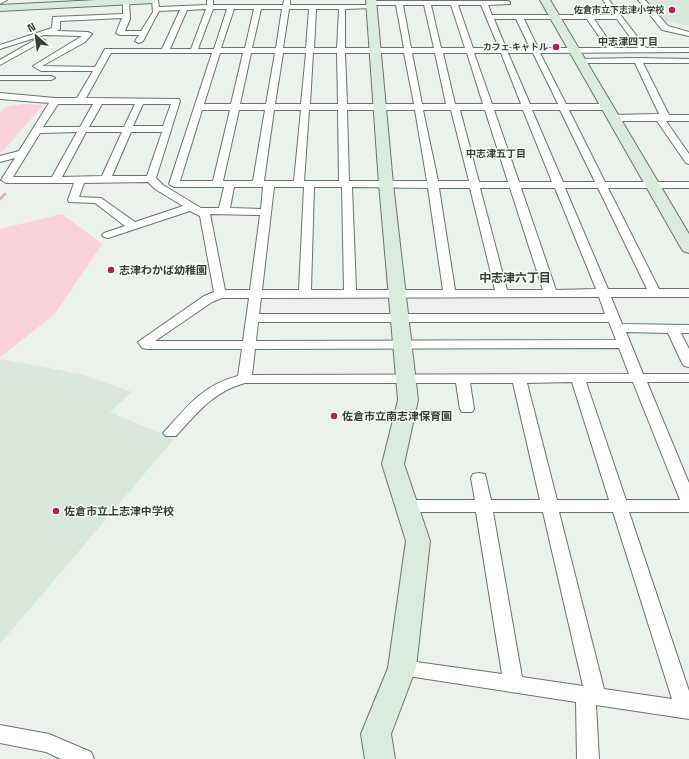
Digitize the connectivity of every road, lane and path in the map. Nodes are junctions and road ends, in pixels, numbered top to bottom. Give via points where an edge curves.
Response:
1 (4, 0) edge
2 (145, 0) edge
3 (545, 0) edge
4 (606, 0) edge
5 (641, 0) edge
6 (122, 1) edge
7 (0, 2) edge
8 (508, 2) dead end
9 (155, 3) edge
10 (371, 3) edge
11 (399, 3) junction
12 (427, 3) junction
13 (454, 3) junction
14 (484, 3) junction
15 (286, 4) edge
16 (210, 5) edge
17 (230, 7) junction
18 (258, 7) junction
19 (313, 7) junction
20 (342, 7) junction
21 (0, 8) edge
22 (184, 8) junction
23 (126, 16) junction
24 (490, 17) junction
25 (519, 17) junction
26 (554, 17) junction
27 (589, 17) junction
28 (619, 17) junction
29 (665, 28) junction
30 (41, 33) junction
31 (54, 33) junction
32 (144, 33) junction
33 (689, 34) edge
34 (0, 47) edge
35 (165, 50) junction
36 (194, 50) junction
37 (217, 50) junction
38 (247, 50) junction
39 (279, 50) junction
40 (309, 50) junction
41 (341, 50) junction
42 (375, 50) junction
43 (407, 50) junction
44 (438, 50) junction
45 (471, 50) junction
46 (503, 50) junction
47 (535, 50) junction
48 (612, 50) junction
49 (644, 50) junction
50 (686, 50) edge
51 (134, 51) junction
52 (576, 56) junction
53 (637, 60) junction
54 (689, 61) edge
55 (0, 63) edge
56 (57, 69) junction
57 (98, 69) junction
58 (0, 78) edge
59 (11, 78) junction
60 (51, 78) junction
61 (0, 95) edge
62 (37, 100) junction
63 (55, 101) junction
64 (80, 101) junction
65 (99, 101) junction
66 (140, 101) junction
67 (199, 107) junction
68 (235, 107) junction
69 (270, 107) junction
70 (305, 107) junction
71 (343, 107) junction
72 (380, 107) junction
73 (418, 107) junction
74 (455, 107) junction
75 (490, 107) junction
76 (527, 107) junction
77 (563, 107) junction
78 (610, 112) junction
79 (662, 117) junction
80 (689, 118) edge
81 (167, 129) junction
82 (37, 130) junction
83 (84, 130) junction
84 (128, 130) junction
85 (23, 152) junction
86 (0, 158) edge
87 (689, 162) edge
88 (56, 179) junction
89 (80, 179) junction
90 (106, 179) junction
91 (151, 179) junction
92 (3, 180) edge
93 (217, 184) junction
94 (230, 184) junction
95 (264, 184) junction
96 (304, 184) junction
97 (346, 184) junction
98 (386, 184) junction
99 (432, 184) junction
100 (475, 184) junction
101 (516, 184) junction
102 (559, 184) junction
103 (602, 184) junction
104 (652, 184) junction
105 (689, 184) edge
106 (195, 209) junction
107 (224, 211) junction
108 (266, 212) junction
109 (133, 226) junction
110 (108, 235) dead end
111 (689, 248) edge
112 (655, 293) junction
113 (689, 293) edge
114 (220, 294) junction
115 (256, 294) junction
116 (305, 294) junction
117 (350, 294) junction
118 (398, 294) junction
119 (450, 294) junction
120 (502, 294) junction
121 (551, 294) junction
122 (603, 294) junction
123 (253, 318) junction
124 (400, 318) junction
125 (616, 323) junction
126 (672, 328) junction
127 (689, 328) edge
128 (624, 344) junction
129 (250, 345) junction
130 (403, 345) junction
131 (689, 363) edge
132 (638, 378) junction
133 (689, 378) edge
134 (245, 379) junction
135 (407, 379) junction
136 (462, 379) junction
137 (519, 379) junction
138 (578, 379) junction
139 (467, 409) dead end
140 (171, 433) dead end
141 (479, 478) dead end
142 (689, 502) edge
143 (405, 506) junction
144 (550, 506) junction
145 (619, 506) junction
146 (689, 506) edge
147 (483, 507) junction
148 (402, 668) junction
149 (513, 684) junction
150 (591, 696) junction
151 (687, 710) edge
152 (0, 734) edge
153 (83, 759) edge
154 (380, 759) edge
155 (588, 759) edge

1 - 7 street
2 - 6 street
2 - 9 street
3 - 26 street
4 - 28 street
5 - 29 street
6 - 21 street
6 - 23 street
8 - 14 street
9 - 22 street
9 - 32 street
10 - 11 street
10 - 20 street
10 - 42 street
11 - 12 street
11 - 43 street
12 - 13 street
12 - 44 street
13 - 14 street
13 - 45 street
14 - 24 street
15 - 18 street
15 - 19 street
15 - 39 street
16 - 17 street
16 - 22 street
16 - 36 street
17 - 18 street
17 - 37 street
18 - 38 street
19 - 20 street
19 - 40 street
20 - 41 street
22 - 35 street
23 - 30 street via 56,20 56,29
23 - 32 street via 120,33
24 - 25 street
24 - 46 street
25 - 26 street
25 - 47 street
26 - 27 street
26 - 52 street
27 - 28 street
27 - 48 street
28 - 49 street
29 - 33 street
29 - 50 street
30 - 31 street
30 - 34 street
31 - 55 street
31 - 56 street via 88,34 37,66 41,69
32 - 51 street
35 - 36 street
35 - 51 street
36 - 37 street
37 - 38 street
37 - 67 street
38 - 39 street
38 - 68 street
39 - 40 street
39 - 69 street
40 - 41 street
40 - 70 street
41 - 42 street
41 - 71 street
42 - 43 street
42 - 72 street
43 - 44 street
43 - 73 street
44 - 45 street
44 - 74 street via 451,105
45 - 46 street
45 - 75 street
46 - 47 street
46 - 76 street
47 - 52 street
47 - 77 street
48 - 49 street
48 - 52 street
49 - 50 street
51 - 57 street via 108,51
52 - 53 street
52 - 78 street
53 - 54 street
53 - 79 street
56 - 57 street
56 - 60 street
57 - 64 street
58 - 59 street
59 - 60 street
59 - 61 street
60 - 62 street
61 - 62 street
62 - 63 street
63 - 64 street
63 - 82 street
64 - 65 street
65 - 66 street
65 - 83 street
66 - 81 street via 176,101
66 - 84 street
67 - 68 street
67 - 93 street via 174,184
68 - 69 street
68 - 93 street
69 - 70 street
69 - 95 street
70 - 71 street
70 - 96 street
71 - 72 street
71 - 97 street
72 - 73 street
72 - 98 street
73 - 74 street
73 - 99 street
74 - 75 street
74 - 100 street
75 - 76 street
75 - 101 street
76 - 77 street
76 - 102 street
77 - 78 street
77 - 103 street
78 - 79 street
78 - 104 street
79 - 80 street
79 - 87 street
81 - 84 street
81 - 91 street
82 - 83 street
82 - 85 street
83 - 84 street
83 - 88 street
84 - 90 street
85 - 86 street
85 - 92 street
88 - 89 street
88 - 92 street
89 - 90 street
89 - 109 street via 72,200 97,200
90 - 91 street
91 - 106 street via 159,187
93 - 94 street
94 - 95 street
94 - 107 street
95 - 96 street
95 - 108 street
96 - 97 street
96 - 116 street
97 - 98 street
97 - 117 street
98 - 99 street
98 - 118 street
99 - 100 street
99 - 119 street
100 - 101 street
100 - 120 street
101 - 102 street
101 - 121 street
102 - 103 street
102 - 122 street
103 - 104 street
103 - 112 street
104 - 105 street
104 - 111 street
106 - 107 street
106 - 109 street
106 - 114 street via 205,215
107 - 108 street
108 - 115 street
109 - 110 street
112 - 113 street
112 - 122 street
114 - 115 street
114 - 129 street via 208,299 145,342 147,345
115 - 116 street
115 - 123 street
116 - 117 street
117 - 118 street
118 - 119 street
118 - 124 street
119 - 120 street
120 - 121 street
121 - 122 street
122 - 125 street
123 - 124 street
123 - 129 street
124 - 125 street
124 - 130 street
125 - 126 street
125 - 128 street
126 - 127 street
126 - 131 street
128 - 130 street
128 - 132 street
129 - 130 street
129 - 134 street
130 - 135 street
132 - 133 street
132 - 138 street
132 - 142 street
134 - 135 street
134 - 140 street via 220,386 208,393
135 - 136 street
135 - 143 street via 408,400 392,464
136 - 137 street
136 - 139 street
137 - 138 street
137 - 144 street
138 - 145 street
141 - 147 street
143 - 147 street
143 - 148 street via 418,541
144 - 145 street
144 - 147 street
144 - 150 street
145 - 146 street
145 - 151 street
147 - 149 street
148 - 149 street
148 - 154 street via 376,734
149 - 150 street
150 - 151 street
150 - 155 street
152 - 153 street via 49,744

